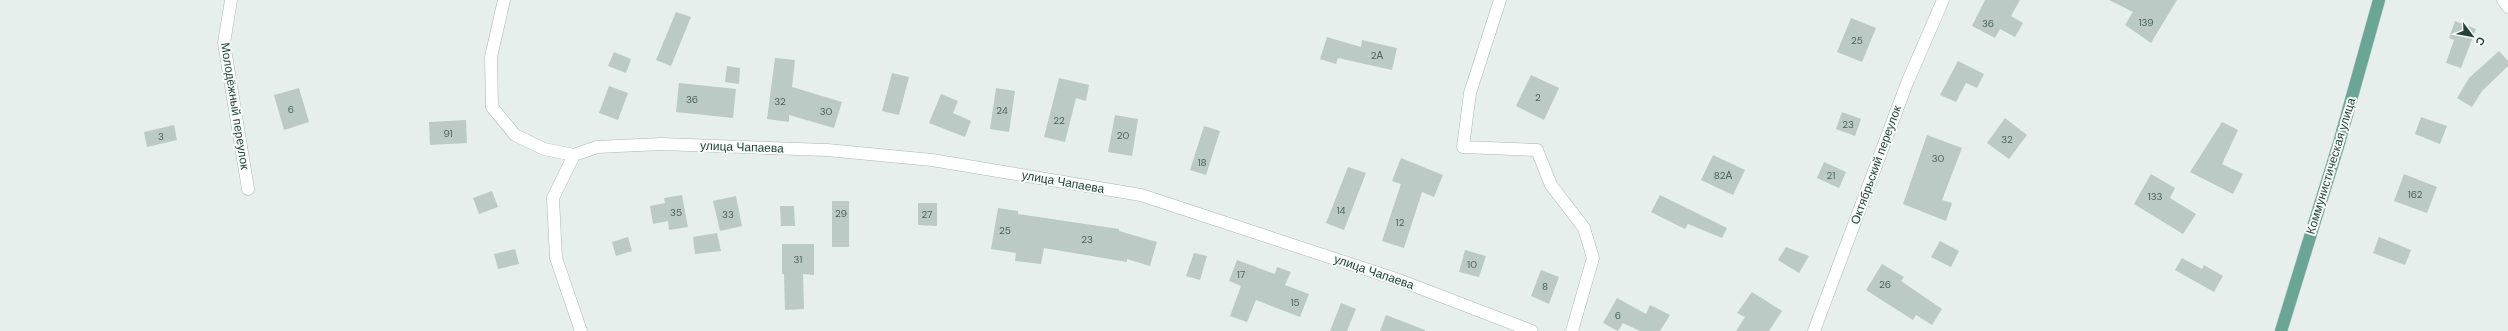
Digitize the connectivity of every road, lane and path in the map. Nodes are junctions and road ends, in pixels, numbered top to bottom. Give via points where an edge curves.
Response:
1 (231, 0) edge
2 (504, 0) edge
3 (1500, 0) edge
4 (1943, 0) edge
5 (2379, 0) edge
6 (574, 155) junction
7 (248, 189) dead end
8 (581, 331) edge
9 (1532, 331) edge
10 (1572, 331) edge
11 (1814, 331) edge
12 (2281, 331) edge

1 - 7 street, Молодёжный переулок via 224,44
2 - 6 street via 491,57 492,107 515,135 544,149
3 - 10 street via 1470,93 1463,147 1537,150 1551,185 1584,228 1593,258
4 - 11 street, Октябрьский переулок via 1907,83
5 - 12 main road, Коммунистическая улица via 2339,143
6 - 8 street via 553,198 556,258
6 - 9 street, улица Чапаева via 597,147 661,144 827,150 932,160 1141,195 1399,280

